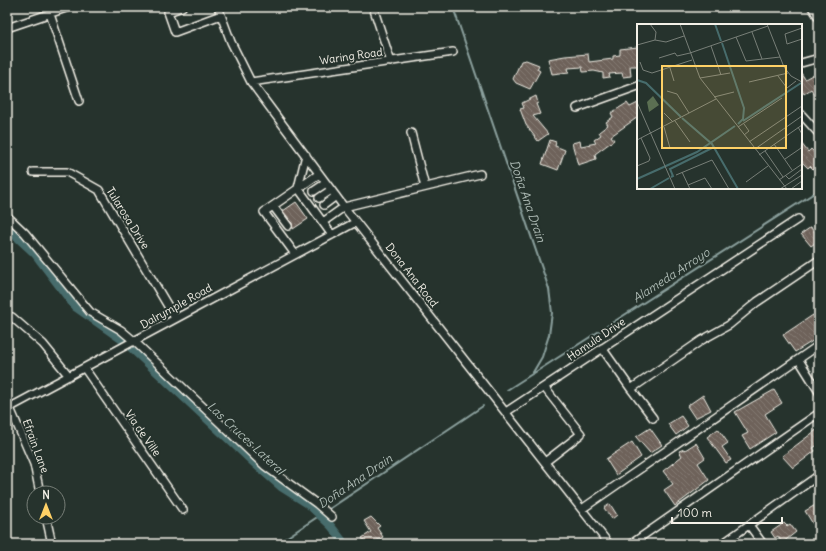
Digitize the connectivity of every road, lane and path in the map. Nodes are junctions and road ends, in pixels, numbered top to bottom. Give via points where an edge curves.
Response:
1 (69, 7) edge
2 (182, 7) edge
3 (218, 7) edge
4 (373, 7) edge
5 (812, 7) edge
6 (50, 14) junction
7 (221, 15) junction
8 (819, 18) edge
9 (7, 28) edge
10 (453, 52) dead end
11 (819, 58) edge
12 (391, 62) junction
13 (802, 63) edge
14 (251, 82) junction
15 (637, 86) edge
16 (79, 101) dead end
17 (577, 108) dead end
18 (802, 115) edge
19 (411, 133) dead end
20 (819, 134) edge
21 (306, 155) junction
22 (33, 172) dead end
23 (319, 174) junction
24 (480, 174) dead end
25 (326, 183) junction
26 (425, 187) junction
27 (298, 188) junction
28 (331, 190) junction
29 (309, 194) junction
30 (336, 196) junction
31 (314, 201) junction
32 (273, 206) junction
33 (344, 207) junction
34 (319, 208) junction
35 (7, 216) edge
36 (798, 219) dead end
37 (323, 222) junction
38 (356, 222) junction
39 (288, 226) dead end
40 (332, 235) junction
41 (295, 254) junction
42 (819, 260) edge
43 (12, 317) dead end
44 (175, 318) junction
45 (134, 341) junction
46 (819, 346) edge
47 (602, 348) junction
48 (799, 360) junction
49 (85, 369) junction
50 (69, 376) junction
51 (544, 387) junction
52 (631, 389) junction
53 (819, 392) edge
54 (8, 408) edge
55 (506, 412) junction
56 (819, 413) edge
57 (653, 418) dead end
58 (545, 462) junction
59 (819, 475) edge
60 (38, 485) edge
61 (582, 509) junction
62 (183, 510) dead end
63 (332, 517) dead end
64 (48, 525) edge
65 (749, 525) junction
66 (52, 544) edge
67 (609, 544) edge
68 (631, 544) edge
69 (722, 544) edge
70 (763, 544) edge

1 - 6 street
2 - 7 street via 168,12 175,32
3 - 7 street, Dona Ana Road
4 - 12 street
5 - 8 street
6 - 9 street
6 - 16 street
7 - 14 street, Dona Ana Road
10 - 12 street, Waring Road
11 - 13 street
12 - 14 street, Waring Road
14 - 21 street, Dona Ana Road
15 - 17 street
18 - 20 street
19 - 26 street
21 - 23 street, Dona Ana Road
21 - 27 street
22 - 44 street, Tularosa Drive via 67,172 99,190
23 - 25 street, Dona Ana Road
23 - 27 street
24 - 26 street
25 - 28 street, Dona Ana Road
25 - 29 street
26 - 33 street
27 - 29 street
27 - 32 street
28 - 30 street, Dona Ana Road
28 - 31 street
29 - 31 street
30 - 33 street, Dona Ana Road
30 - 34 street
31 - 34 street
32 - 39 street
32 - 41 street via 264,212
33 - 37 street
33 - 38 street, Dona Ana Road
34 - 37 street
35 - 45 street via 33,242 90,312
36 - 47 street, Hamula Drive
37 - 40 street
38 - 40 street, Dalrymple Road
38 - 55 street, Dona Ana Road
40 - 41 street, Dalrymple Road
41 - 44 street, Dalrymple Road
42 - 52 street via 757,302 729,325 702,340
43 - 50 street via 43,344
44 - 45 street, Dalrymple Road
45 - 49 street, Dalrymple Road
45 - 63 street via 265,466
46 - 48 street
47 - 51 street, Hamula Drive
47 - 52 street
48 - 53 street
48 - 61 street
49 - 50 street, Dalrymple Road
49 - 62 street, Via de Ville
50 - 54 street, Dalrymple Road
51 - 55 street, Hamula Drive
51 - 58 street via 581,434
52 - 57 street
54 - 60 street, Efrain Lane via 34,464
55 - 58 street, Dona Ana Road
56 - 68 street
58 - 61 street, Dona Ana Road
59 - 65 street
61 - 67 street, Dona Ana Road
64 - 66 street
65 - 69 street
65 - 70 street

